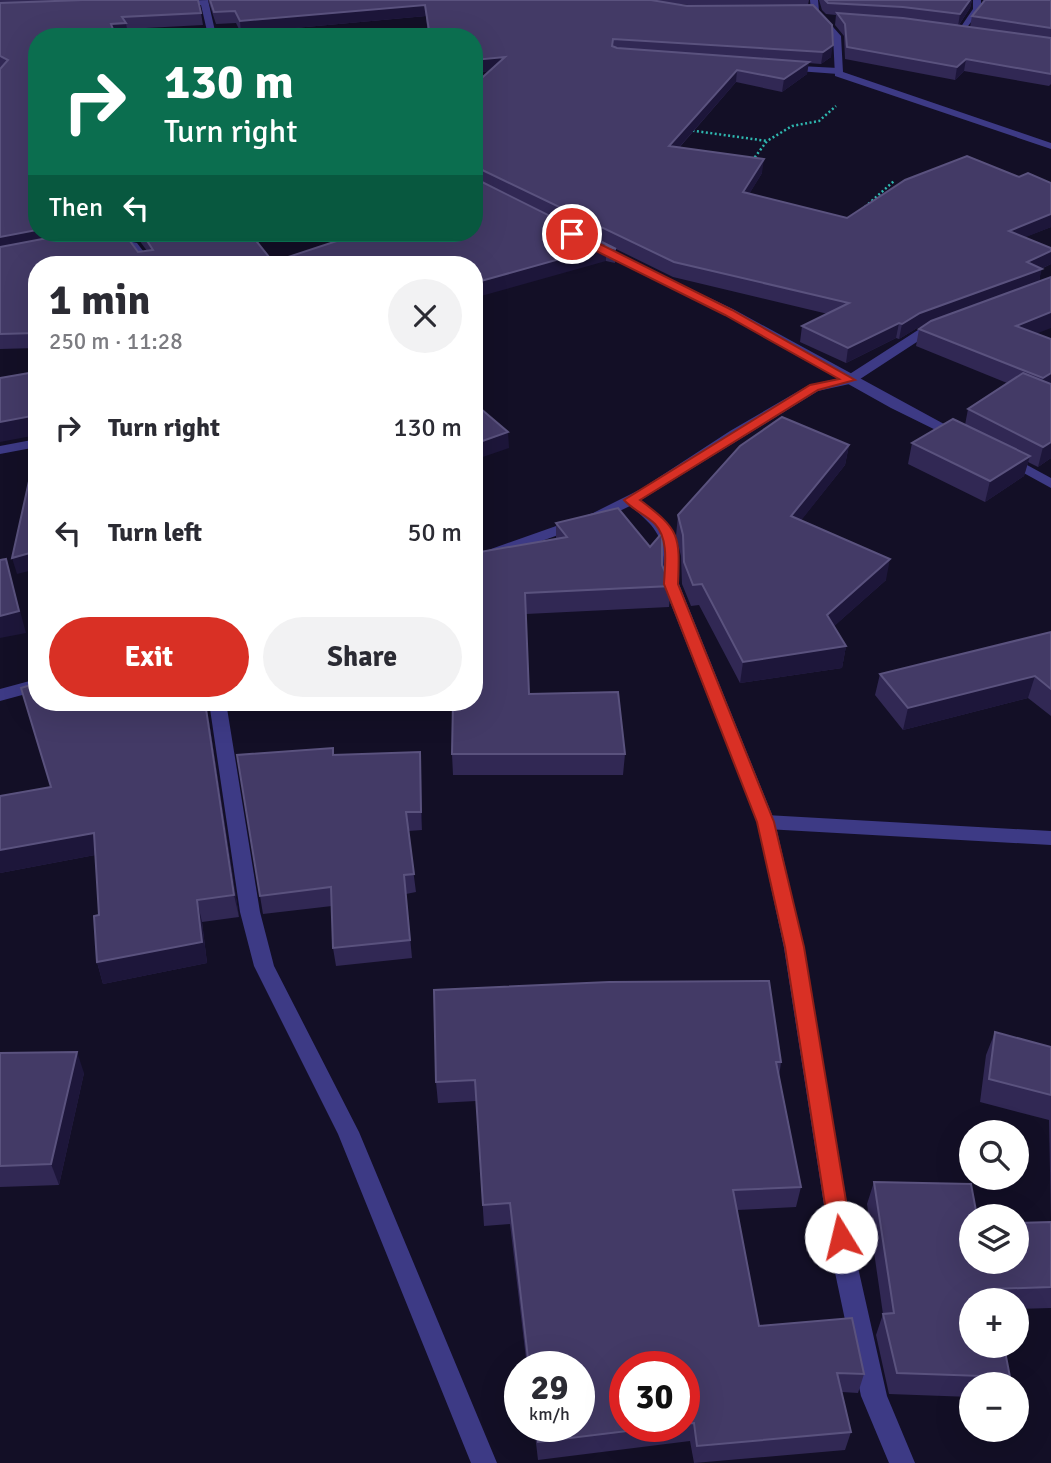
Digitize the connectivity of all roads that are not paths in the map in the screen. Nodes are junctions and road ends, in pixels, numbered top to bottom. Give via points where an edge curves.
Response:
1 (977, 0) edge
2 (164, 4) edge
3 (816, 10) edge
4 (802, 11) edge
5 (833, 20) edge
6 (210, 28) edge
7 (972, 34) edge
8 (769, 66) edge
9 (838, 71) junction
10 (1051, 146) edge
11 (584, 240) edge
12 (130, 242) edge
13 (142, 256) edge
14 (956, 320) edge
15 (849, 380) junction
16 (971, 441) edge
17 (28, 445) edge
18 (0, 450) edge
19 (997, 453) edge
20 (1051, 484) edge
21 (631, 500) junction
22 (483, 557) edge
23 (28, 687) edge
24 (0, 695) edge
25 (218, 711) edge
26 (766, 822) junction
27 (1051, 838) edge
28 (484, 1463) edge
29 (902, 1463) edge

1 - 7 street via 977,9 955,31
2 - 6 street via 205,2
3 - 4 street
3 - 5 street
3 - 9 street via 837,36
8 - 9 street
9 - 10 street
11 - 15 street via 729,312
12 - 13 street
14 - 15 street via 922,333
15 - 16 street
15 - 21 street via 814,388
17 - 18 street
19 - 20 street
21 - 22 street
21 - 26 street via 663,523 672,551 671,584
23 - 24 street
25 - 28 street via 250,912 264,966 348,1132
26 - 27 street
26 - 29 street via 794,947 848,1276 874,1396

